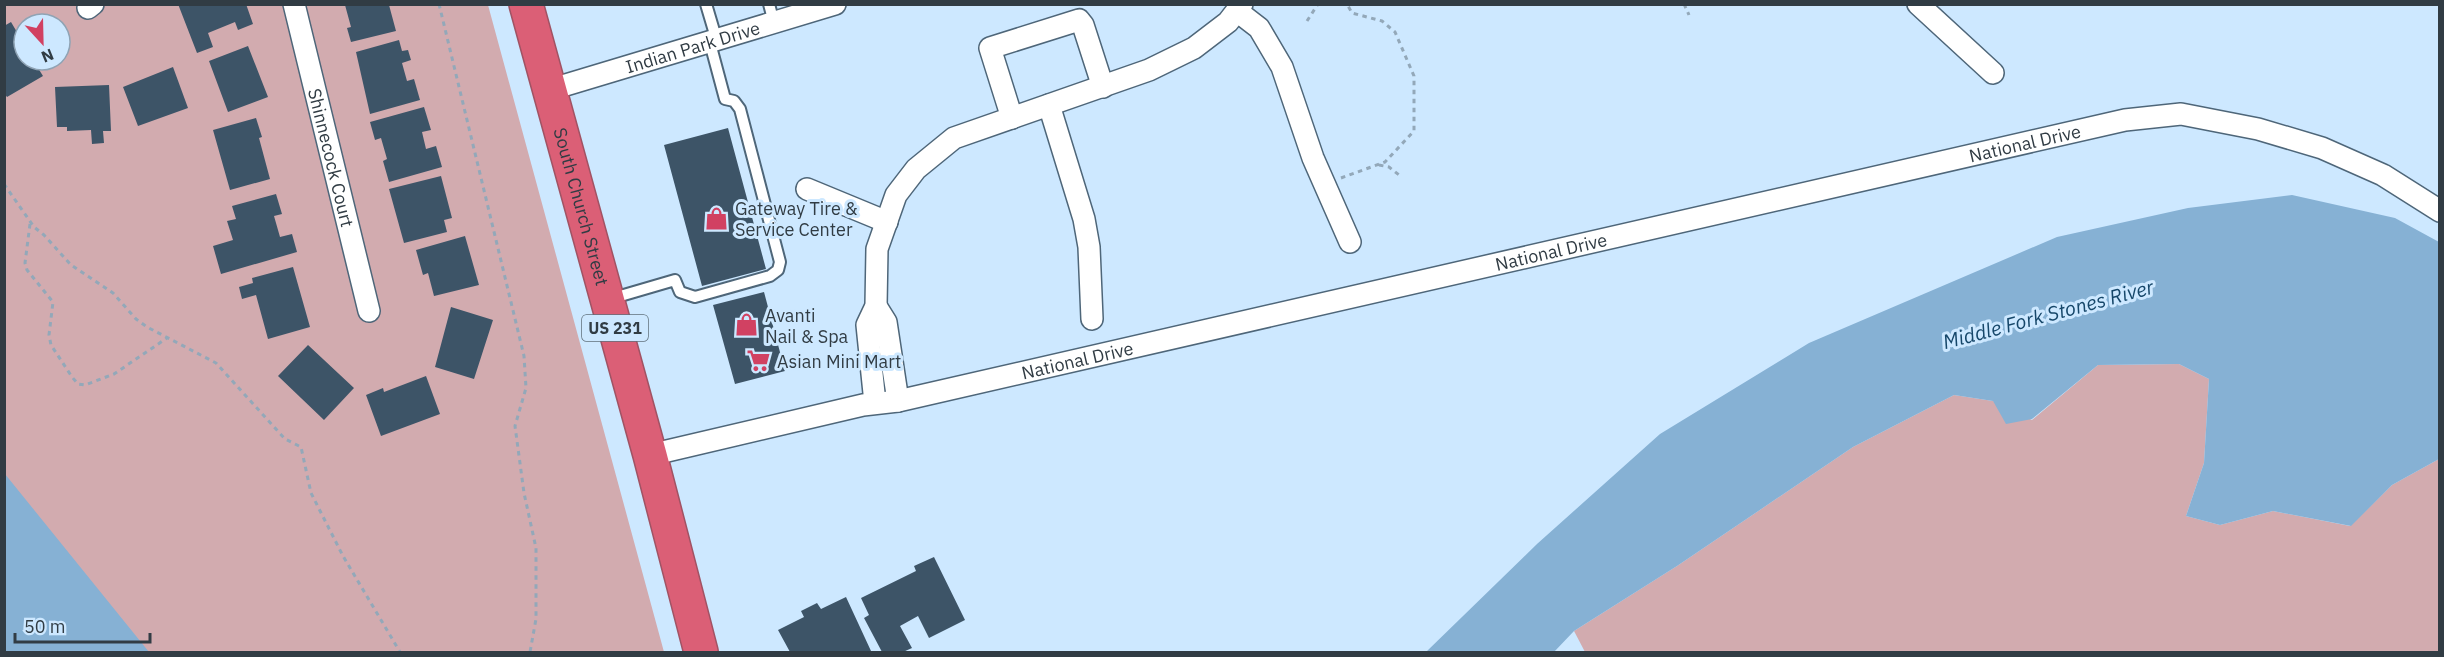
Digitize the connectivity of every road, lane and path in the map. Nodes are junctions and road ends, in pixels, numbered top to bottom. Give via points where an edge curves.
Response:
1 (294, 4) edge
2 (439, 4) edge
3 (526, 4) edge
4 (706, 4) edge
5 (835, 4) edge
6 (1318, 4) edge
7 (1347, 4) edge
8 (1684, 4) edge
9 (1918, 4) edge
10 (1239, 8) edge
11 (800, 10) edge
12 (772, 14) edge
13 (1689, 15) dead end
14 (1307, 21) dead end
15 (714, 42) junction
16 (1993, 73) dead end
17 (1103, 87) junction
18 (549, 90) junction
19 (1049, 105) junction
20 (1012, 118) junction
21 (1377, 165) junction
22 (1399, 175) dead end
23 (4, 184) edge
24 (1324, 184) junction
25 (807, 189) dead end
26 (2439, 211) edge
27 (30, 222) junction
28 (887, 222) junction
29 (1350, 242) dead end
30 (607, 300) junction
31 (876, 306) junction
32 (369, 311) dead end
33 (1092, 319) dead end
34 (168, 338) junction
35 (898, 401) junction
36 (875, 404) junction
37 (650, 455) junction
38 (400, 652) edge
39 (530, 652) edge
40 (701, 652) edge

1 - 32 street, Shinnecock Court
2 - 39 path via 524,356 526,388 515,426 536,548 536,619
3 - 18 highway, South Church Street / US 231
4 - 15 lane
5 - 11 street, Indian Park Drive
6 - 14 path
7 - 21 path via 1352,13 1382,21 1395,32 1414,76 1414,131 1385,162
8 - 13 path
9 - 16 street
10 - 17 street via 1228,22 1194,48
10 - 24 street via 1259,28 1282,67
11 - 12 street, Indian Park Drive
12 - 15 street, Indian Park Drive
15 - 18 street, Indian Park Drive
15 - 30 lane via 725,99 734,101 740,109 780,262 778,270 770,276 695,297 680,292 675,280
17 - 19 street
17 - 20 street via 1079,20 990,48
18 - 30 highway, South Church Street / US 231
19 - 20 street
19 - 33 street via 1084,219
20 - 28 street via 954,138 916,169 896,195
21 - 22 path via 1389,167
21 - 24 path
23 - 27 path
24 - 29 street
25 - 28 street
26 - 35 street, National Drive via 2383,175 2322,148 2258,129 2181,114 2125,120
27 - 34 path via 71,265 113,293 136,319
27 - 34 path via 27,270 53,302 51,345 78,384 85,386 114,374
28 - 31 street via 878,249
30 - 37 highway, South Church Street / US 231
31 - 35 street via 886,322
31 - 36 street via 867,325
34 - 38 path via 216,363 285,439 301,447 310,493
35 - 36 street, National Drive
36 - 37 street, National Drive
37 - 40 highway, South Church Street / US 231

